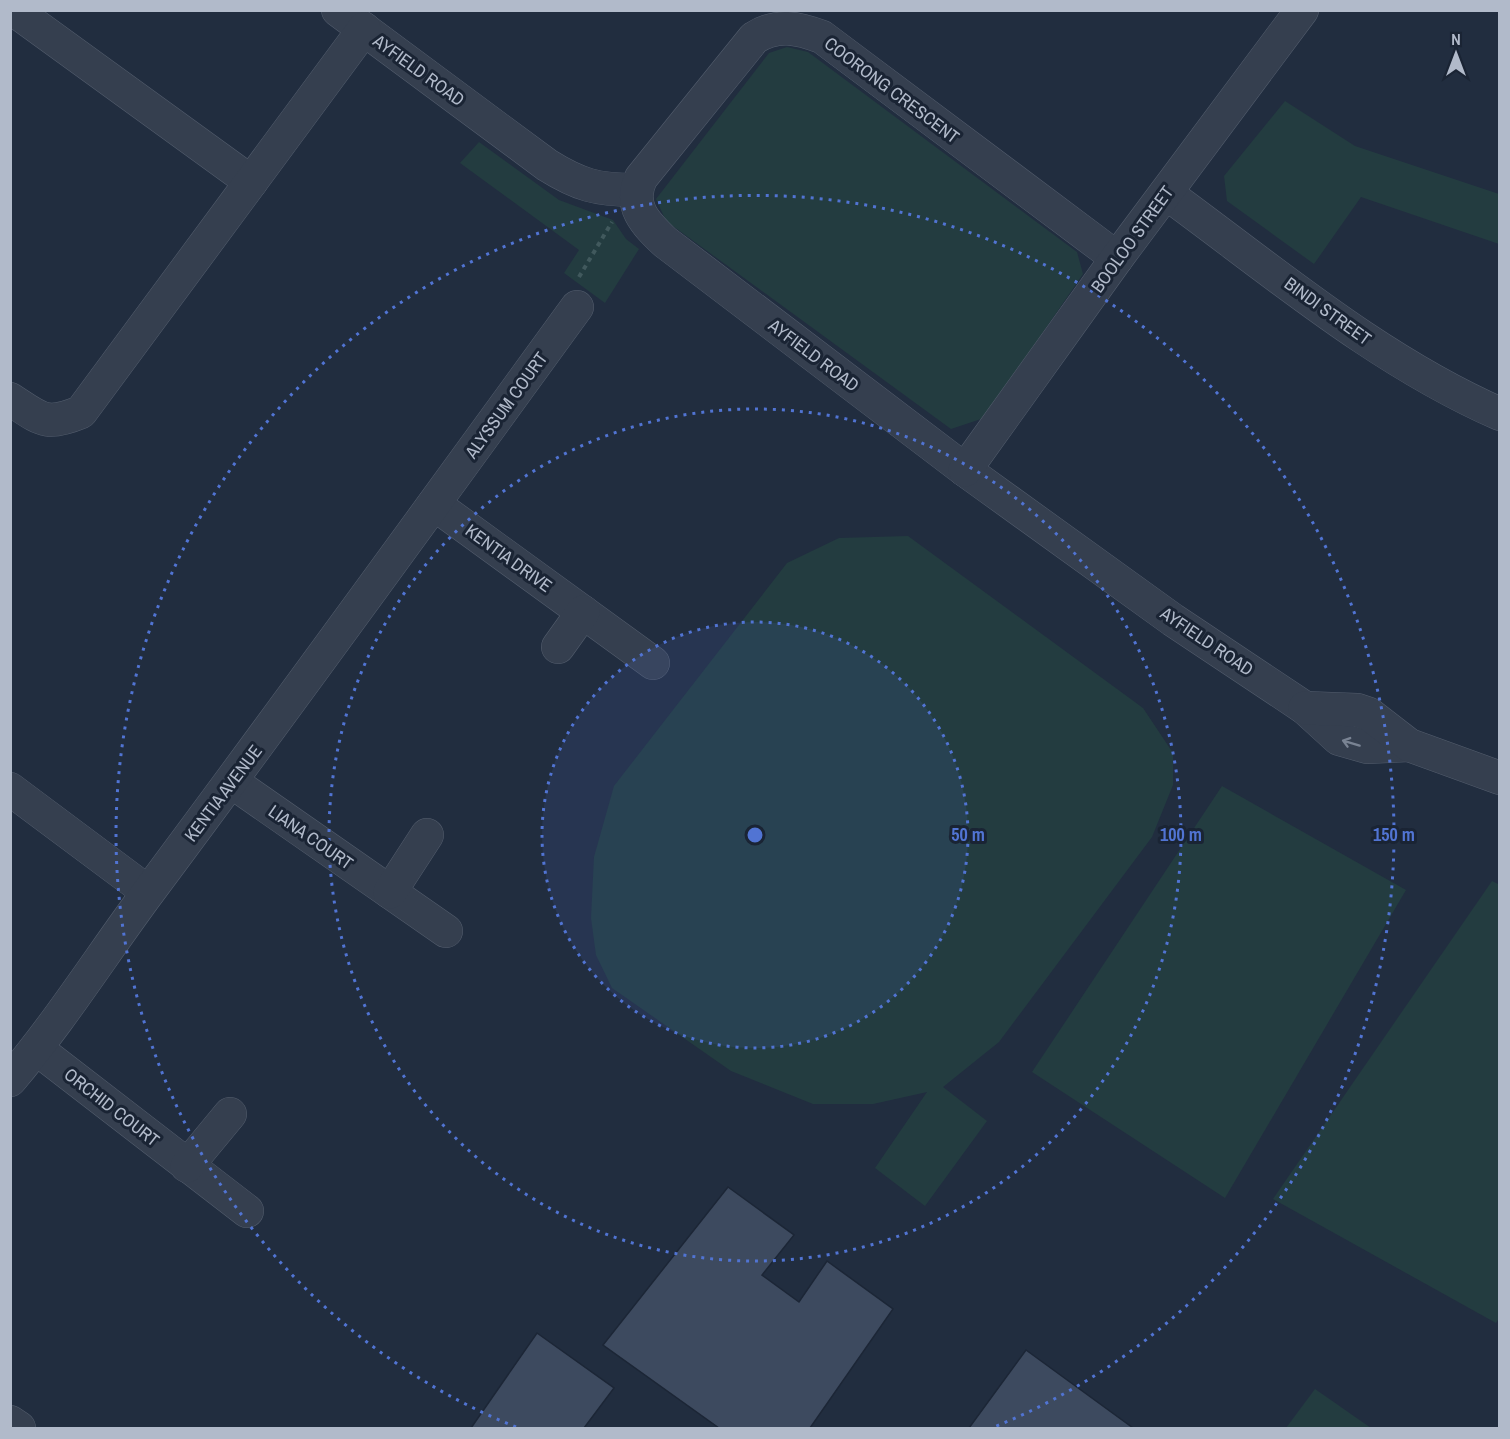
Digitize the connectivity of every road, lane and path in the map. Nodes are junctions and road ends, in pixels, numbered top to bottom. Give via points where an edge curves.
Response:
1 (14, 10) edge
2 (338, 10) edge
3 (1302, 10) edge
4 (363, 30) junction
5 (251, 182) junction
6 (635, 190) junction
7 (1166, 193) junction
8 (613, 220) dead end
9 (1117, 258) junction
10 (577, 307) joint
11 (10, 399) edge
12 (1500, 414) edge
13 (965, 470) junction
14 (434, 504) junction
15 (583, 612) junction
16 (558, 647) dead end
17 (653, 663) dead end
18 (1500, 778) edge
19 (232, 782) junction
20 (10, 789) edge
21 (427, 835) dead end
22 (148, 892) junction
23 (390, 892) junction
24 (446, 932) dead end
25 (37, 1049) junction
26 (10, 1080) edge
27 (230, 1114) dead end
28 (187, 1166) junction
29 (247, 1211) dead end
30 (10, 1422) edge
31 (20, 1428) edge

1 - 5 street
2 - 4 street, AYFIELD ROAD
3 - 7 street, BOOLOO STREET
4 - 5 street
4 - 6 street, AYFIELD ROAD via 570,179 595,189
5 - 11 street via 81,412 58,422 40,419
6 - 9 street, COORONG CRESCENT via 754,38 764,31 797,28 822,37
6 - 13 street, AYFIELD ROAD via 637,210 665,242
7 - 9 street, BOOLOO STREET
7 - 12 street, BINDI STREET via 1390,356 1452,393
8 - 10 path via 576,282
9 - 13 street, BOOLOO STREET
10 - 14 street, ALYSSUM COURT
13 - 18 street, AYFIELD ROAD via 1173,620 1305,708 1327,730 1350,744 1409,745
14 - 15 street, KENTIA DRIVE
14 - 19 street, KENTIA AVENUE
15 - 16 street
15 - 17 street, KENTIA DRIVE
19 - 22 street, KENTIA AVENUE
19 - 23 street, LIANA COURT
20 - 22 street
21 - 23 street
22 - 25 street, KENTIA AVENUE
23 - 24 street, LIANA COURT
25 - 26 street, KENTIA AVENUE
25 - 28 street, ORCHID COURT
27 - 28 street
28 - 29 street, ORCHID COURT
30 - 31 street

